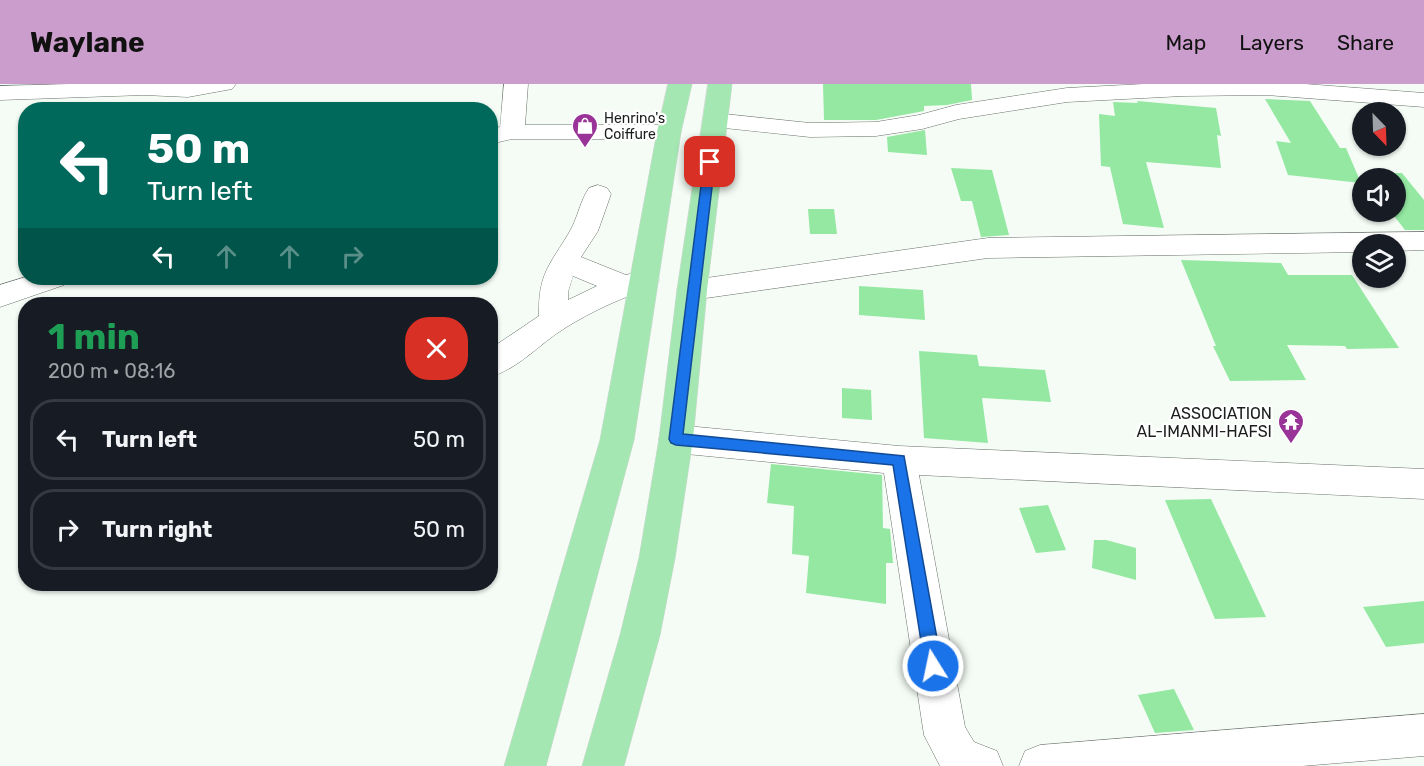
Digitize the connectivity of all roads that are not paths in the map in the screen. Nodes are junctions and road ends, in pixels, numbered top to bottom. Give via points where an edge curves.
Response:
1 (224, 84) edge
2 (516, 84) edge
3 (680, 84) edge
4 (720, 84) edge
5 (0, 93) edge
6 (1424, 100) edge
7 (715, 120) junction
8 (669, 132) junction
9 (501, 135) edge
10 (598, 194) dead end
11 (1424, 241) edge
12 (564, 261) junction
13 (634, 283) junction
14 (33, 285) edge
15 (692, 290) junction
16 (0, 296) edge
17 (554, 320) junction
18 (498, 360) edge
19 (676, 439) junction
20 (899, 460) junction
21 (1424, 484) edge
22 (1424, 735) edge
23 (525, 766) edge
24 (603, 766) edge
25 (982, 766) edge
26 (1040, 766) edge

1 - 5 street via 186,92 135,87
2 - 9 street via 512,110
3 - 8 main road
4 - 7 main road
6 - 7 street via 1266,87 1183,89 1067,95 876,129 810,130
7 - 15 main road
8 - 9 street
8 - 13 main road
10 - 12 street via 584,231
11 - 15 street via 988,248
12 - 13 street
12 - 17 street via 553,292
13 - 17 street
13 - 23 main road via 617,440
14 - 16 street
15 - 19 main road
17 - 18 street
19 - 20 street
19 - 24 main road via 640,635
20 - 21 street
20 - 25 street via 945,735 961,760
22 - 26 street

